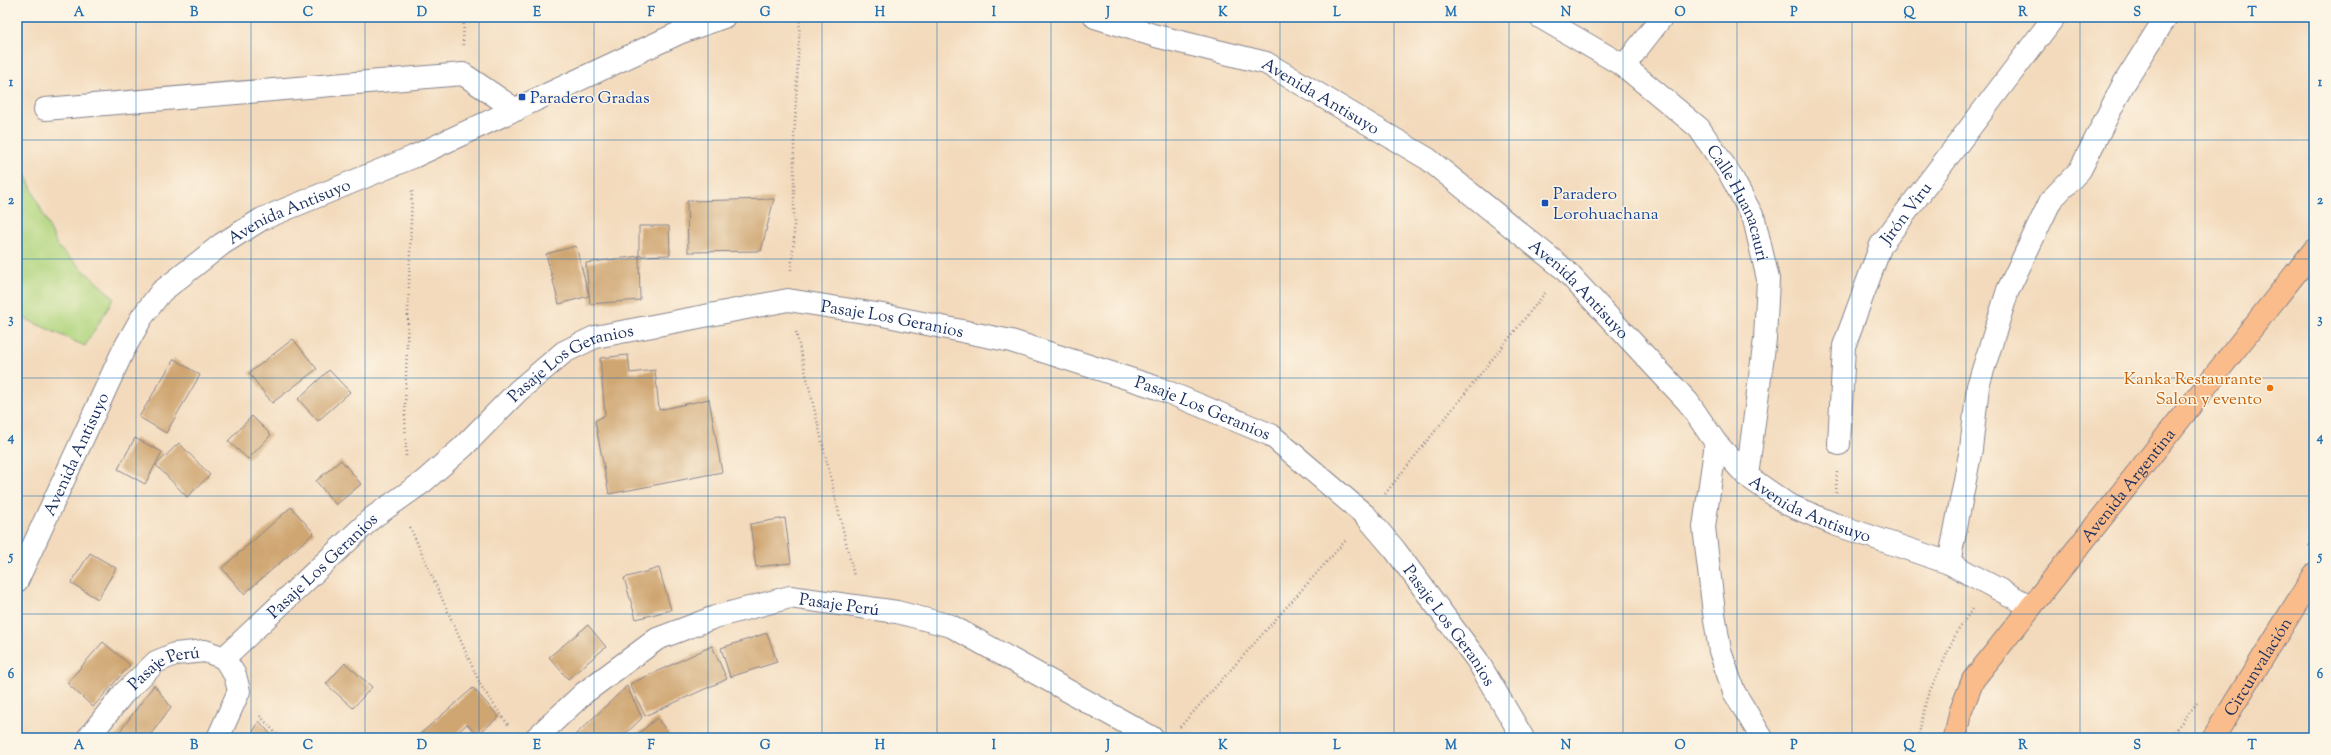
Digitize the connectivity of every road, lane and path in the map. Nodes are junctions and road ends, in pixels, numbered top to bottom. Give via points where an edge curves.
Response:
1 (724, 17) edge
2 (800, 17) edge
3 (1095, 17) edge
4 (1540, 17) edge
5 (1662, 17) edge
6 (2054, 17) edge
7 (2166, 17) edge
8 (1624, 66) junction
9 (45, 109) dead end
10 (516, 110) junction
11 (413, 157) junction
12 (2314, 250) edge
13 (788, 300) junction
14 (1716, 443) junction
15 (1839, 444) joint
16 (1747, 476) junction
17 (423, 482) junction
18 (398, 500) junction
19 (1834, 524) junction
20 (1949, 563) junction
21 (2314, 575) edge
22 (17, 581) edge
23 (1988, 583) junction
24 (862, 606) junction
25 (2030, 606) junction
26 (224, 658) junction
27 (513, 732) dead end
28 (88, 738) edge
29 (218, 738) edge
30 (536, 738) edge
31 (1153, 738) edge
32 (1523, 738) edge
33 (1762, 738) edge
34 (1918, 738) edge
35 (1955, 738) edge
36 (2213, 738) edge

1 - 10 street, Avenida Antisuyo via 679,33
2 - 13 path via 794,141 794,239
3 - 14 street, Avenida Antisuyo via 1156,36 1266,63 1428,160 1564,269 1688,402
4 - 8 street, Calle Huanacauri
5 - 8 street
6 - 15 street, Jirón Viru via 1881,245 1844,346
7 - 20 street via 2123,85 2080,170 2051,200 2008,290 1978,386 1971,449
8 - 16 street, Calle Huanacauri via 1699,128 1730,174 1754,219 1768,278 1765,339
9 - 10 street via 462,74
10 - 11 street, Avenida Antisuyo
11 - 17 path via 405,407 406,462
11 - 22 street, Avenida Antisuyo via 262,219 222,244 161,292 123,351
12 - 25 highway, Avenida Argentina
13 - 17 street, Pasaje Los Geranios via 595,337 564,352 518,391 463,447
13 - 24 path
13 - 32 street, Pasaje Los Geranios via 883,315 1011,341 1158,388 1271,436 1366,516 1395,550 1477,660
14 - 16 street, Avenida Antisuyo
14 - 33 street via 1704,527 1715,621 1720,651 1734,692
15 - 19 path
16 - 19 street, Avenida Antisuyo via 1787,504
17 - 18 street, Pasaje Los Geranios
18 - 26 street, Pasaje Los Geranios via 372,518
18 - 27 path via 481,686
19 - 20 street, Avenida Antisuyo
20 - 23 street, Avenida Antisuyo
21 - 36 highway, Circunvalación
23 - 25 street, Avenida Antisuyo
23 - 34 path via 1956,634 1927,697
24 - 30 street, Pasaje Perú via 790,597 715,617 657,639 584,693
24 - 31 street, Pasaje Perú via 951,626
25 - 35 highway via 1973,680 1960,713
26 - 28 street, Pasaje Perú via 205,651 175,654 156,662 123,694
26 - 29 street, Pasaje Perú via 235,675 239,691

